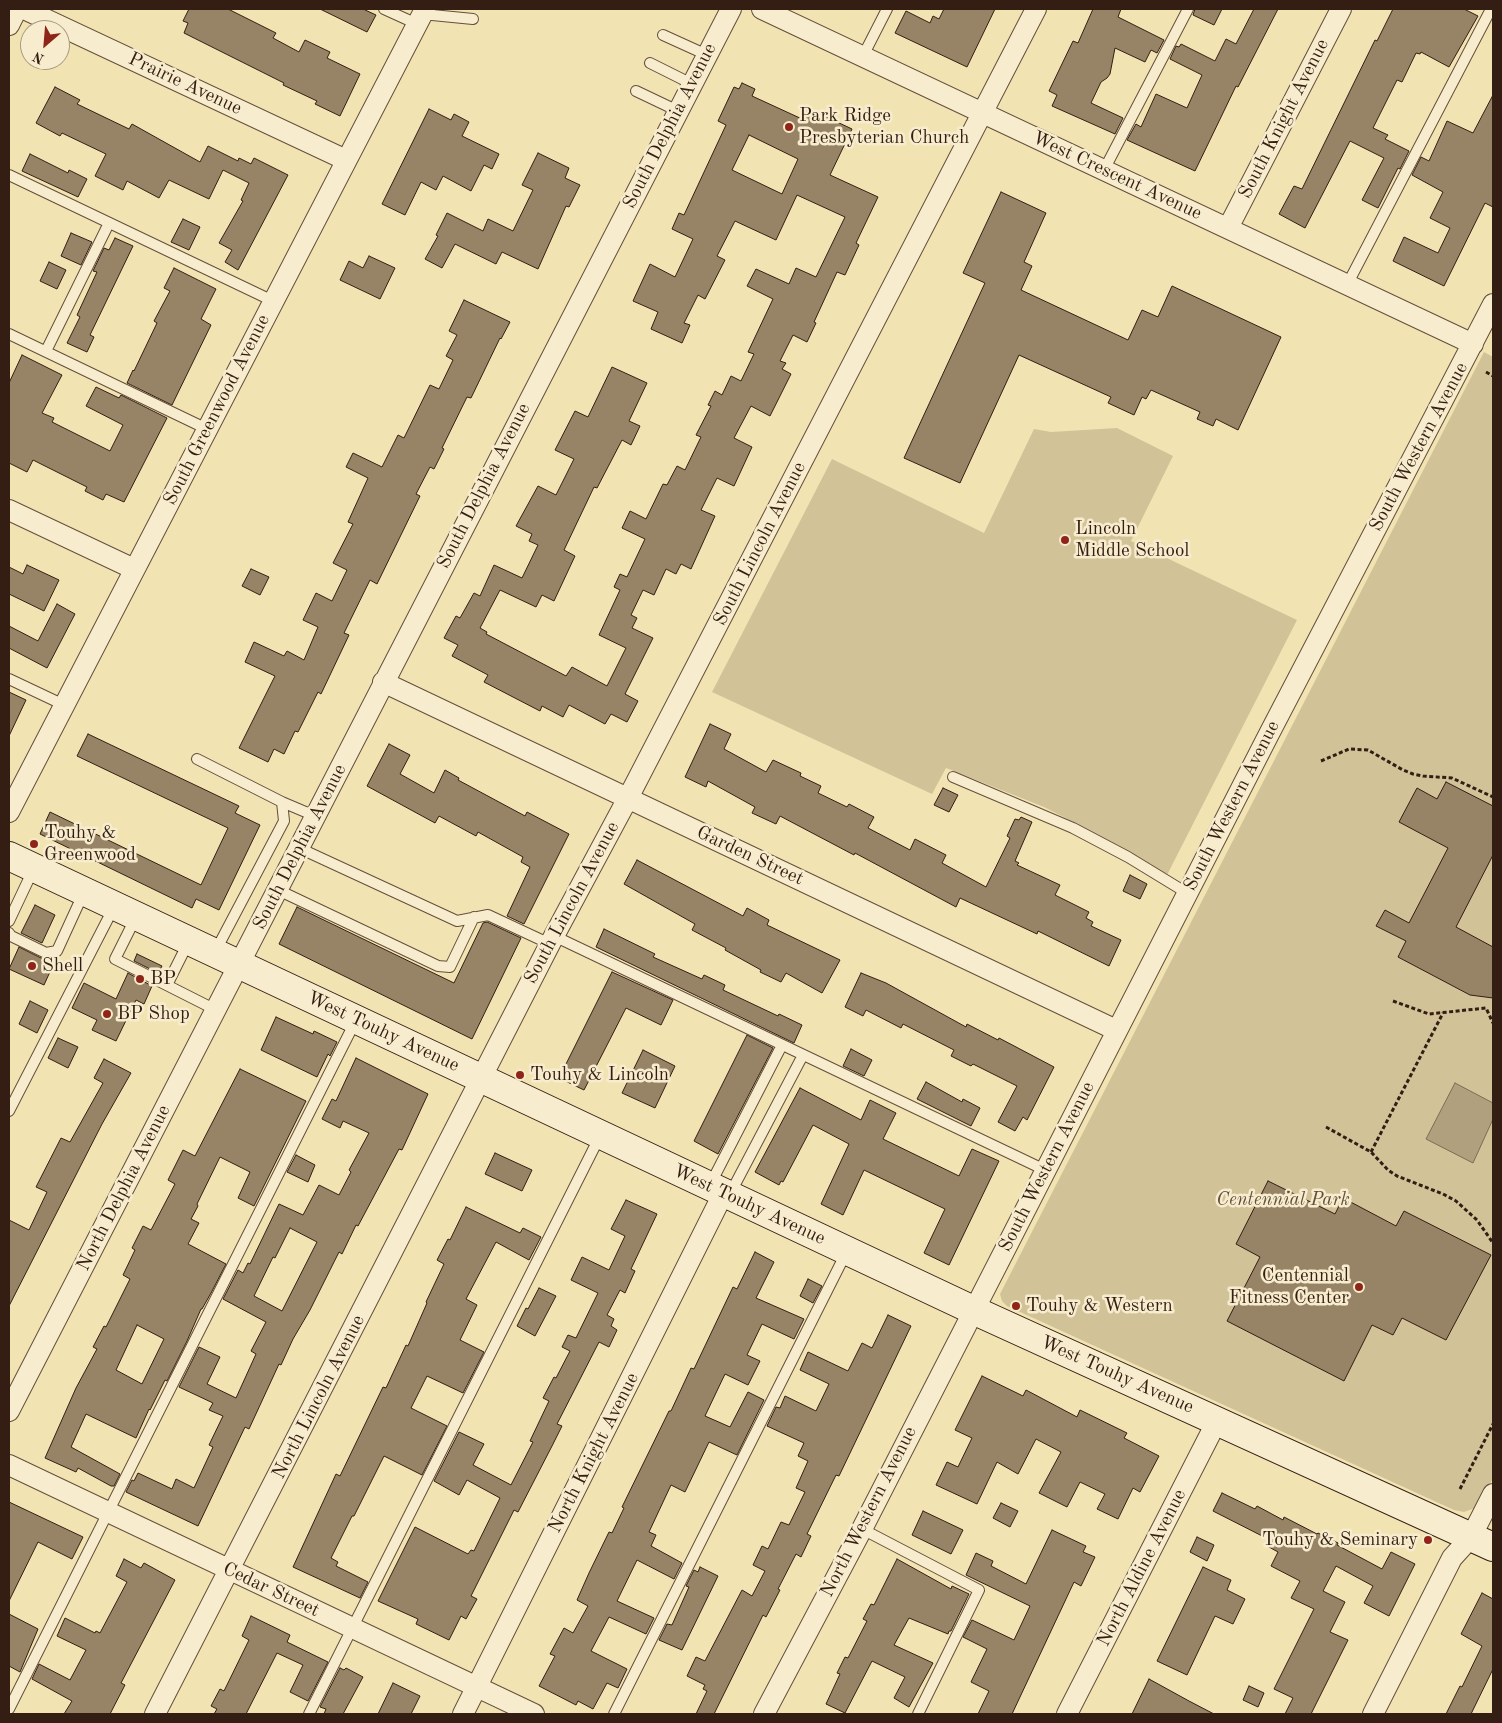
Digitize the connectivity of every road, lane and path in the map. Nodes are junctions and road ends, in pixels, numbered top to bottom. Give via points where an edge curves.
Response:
1 (17, 9) edge
2 (24, 9) edge
3 (384, 9) edge
4 (731, 9) edge
5 (762, 9) edge
6 (887, 9) edge
7 (1036, 9) edge
8 (1188, 9) edge
9 (1341, 9) edge
10 (1491, 9) edge
11 (421, 16) edge
12 (472, 20) dead end
13 (9, 25) edge
14 (663, 35) dead end
15 (707, 55) junction
16 (863, 56) junction
17 (650, 63) dead end
18 (692, 84) junction
19 (636, 91) dead end
20 (678, 111) junction
21 (983, 113) junction
22 (346, 160) junction
23 (1104, 170) junction
24 (9, 175) edge
25 (109, 223) junction
26 (1228, 228) junction
27 (1347, 285) junction
28 (274, 301) junction
29 (1493, 304) edge
30 (9, 334) edge
31 (1473, 344) junction
32 (46, 351) junction
33 (1486, 372) dead end
34 (1493, 376) edge
35 (207, 429) junction
36 (9, 510) edge
37 (134, 570) junction
38 (9, 679) edge
39 (383, 682) junction
40 (64, 705) junction
41 (197, 759) dead end
42 (1321, 761) dead end
43 (953, 777) dead end
44 (1493, 797) edge
45 (628, 798) junction
46 (11, 800) edge
47 (282, 802) junction
48 (315, 816) junction
49 (299, 848) junction
50 (9, 856) edge
51 (34, 868) junction
52 (278, 890) junction
53 (85, 892) junction
54 (1187, 893) junction
55 (125, 911) junction
56 (474, 917) junction
57 (9, 921) edge
58 (9, 933) edge
59 (552, 940) junction
60 (190, 941) junction
61 (215, 953) junction
62 (240, 965) junction
63 (167, 985) junction
64 (1393, 1001) dead end
65 (216, 1010) junction
66 (1443, 1013) junction
67 (356, 1020) junction
68 (1493, 1023) edge
69 (1116, 1030) junction
70 (782, 1045) junction
71 (803, 1055) junction
72 (482, 1078) junction
73 (9, 1111) edge
74 (1326, 1127) dead end
75 (601, 1135) junction
76 (1371, 1152) junction
77 (1045, 1170) junction
78 (721, 1191) junction
79 (1493, 1242) edge
80 (847, 1251) junction
81 (973, 1310) junction
82 (9, 1411) edge
83 (1217, 1421) junction
84 (1493, 1424) edge
85 (9, 1465) edge
86 (1460, 1489) dead end
87 (1493, 1494) edge
88 (109, 1513) junction
89 (862, 1529) junction
90 (1482, 1542) edge
91 (230, 1570) junction
92 (353, 1628) junction
93 (477, 1687) junction
94 (9, 1709) edge
95 (155, 1714) edge
96 (309, 1714) edge
97 (463, 1714) edge
98 (534, 1714) edge
99 (614, 1714) edge
100 (764, 1714) edge
101 (918, 1714) edge
102 (1067, 1714) edge
103 (1373, 1714) edge

1 - 13 street
2 - 22 street, Prairie Avenue
3 - 11 lane
4 - 15 street, South Delphia Avenue
5 - 16 street, West Crescent Avenue
6 - 16 lane
7 - 21 street, South Lincoln Avenue
8 - 23 lane
9 - 26 street, South Knight Avenue
10 - 27 lane
11 - 12 lane
11 - 22 street, South Greenwood Avenue
14 - 15 lane
15 - 18 street, South Delphia Avenue
16 - 21 street, West Crescent Avenue
17 - 18 lane
18 - 20 street, South Delphia Avenue
19 - 20 lane
20 - 39 street, South Delphia Avenue
21 - 23 street, West Crescent Avenue
21 - 45 street, South Lincoln Avenue
22 - 28 street, South Greenwood Avenue
23 - 26 street, West Crescent Avenue
24 - 25 lane
25 - 28 lane
25 - 32 lane
26 - 27 street, West Crescent Avenue
27 - 31 street, West Crescent Avenue
28 - 35 street, South Greenwood Avenue
29 - 31 street, South Western Avenue
30 - 32 lane
31 - 54 street, South Western Avenue
32 - 35 lane
33 - 34 path
35 - 37 street, South Greenwood Avenue
36 - 37 street
37 - 40 street, South Greenwood Avenue
38 - 40 lane
39 - 45 street, Garden Street
39 - 48 street, South Delphia Avenue
40 - 46 street, South Greenwood Avenue
41 - 47 lane
42 - 44 path via 1348,749 1368,750 1403,770 1423,776 1452,778
43 - 54 lane via 1073,828
45 - 59 street, South Lincoln Avenue
45 - 69 street, Garden Street
47 - 48 lane
47 - 61 lane via 284,821
48 - 49 street, South Delphia Avenue
49 - 52 street, South Delphia Avenue
49 - 56 lane via 457,921
50 - 51 main road, West Touhy Avenue
51 - 53 main road, West Touhy Avenue
51 - 57 lane
52 - 56 lane via 438,966 450,966
52 - 62 street, South Delphia Avenue
53 - 55 main road, West Touhy Avenue
53 - 58 lane via 56,951 46,953
54 - 69 street, South Western Avenue
55 - 60 main road, West Touhy Avenue
55 - 63 lane via 115,959
55 - 73 lane
56 - 59 lane via 488,915
59 - 70 lane
59 - 72 street, South Lincoln Avenue
60 - 61 main road, West Touhy Avenue
60 - 63 lane
61 - 62 main road, West Touhy Avenue
62 - 65 street, North Delphia Avenue
62 - 67 main road, West Touhy Avenue
63 - 65 lane
64 - 66 path via 1429,1014
65 - 82 street, North Delphia Avenue
66 - 68 path via 1486,1008
66 - 76 path
67 - 72 main road, West Touhy Avenue
67 - 88 lane
69 - 77 street, South Western Avenue
70 - 71 lane
70 - 78 lane
71 - 77 lane
71 - 78 lane
72 - 75 main road, West Touhy Avenue
72 - 91 street, North Lincoln Avenue
74 - 76 path
75 - 78 main road, West Touhy Avenue
75 - 92 lane
76 - 79 path via 1397,1176 1456,1201 1477,1220
77 - 81 street, South Western Avenue
78 - 80 main road, West Touhy Avenue
78 - 93 street, North Knight Avenue
80 - 81 main road, West Touhy Avenue
80 - 99 lane
81 - 83 main road, West Touhy Avenue
81 - 89 street, North Western Avenue
83 - 90 main road, West Touhy Avenue
83 - 102 street, North Aldine Avenue
84 - 86 path
85 - 88 street, Cedar Street
87 - 90 street
88 - 91 street, Cedar Street
88 - 94 lane
89 - 100 street, North Western Avenue
89 - 101 lane via 980,1590
90 - 103 street via 1452,1558
91 - 92 street, Cedar Street
91 - 95 street, North Lincoln Avenue
92 - 93 street, Cedar Street
92 - 96 lane
93 - 97 street, North Knight Avenue
93 - 98 street, Cedar Street

